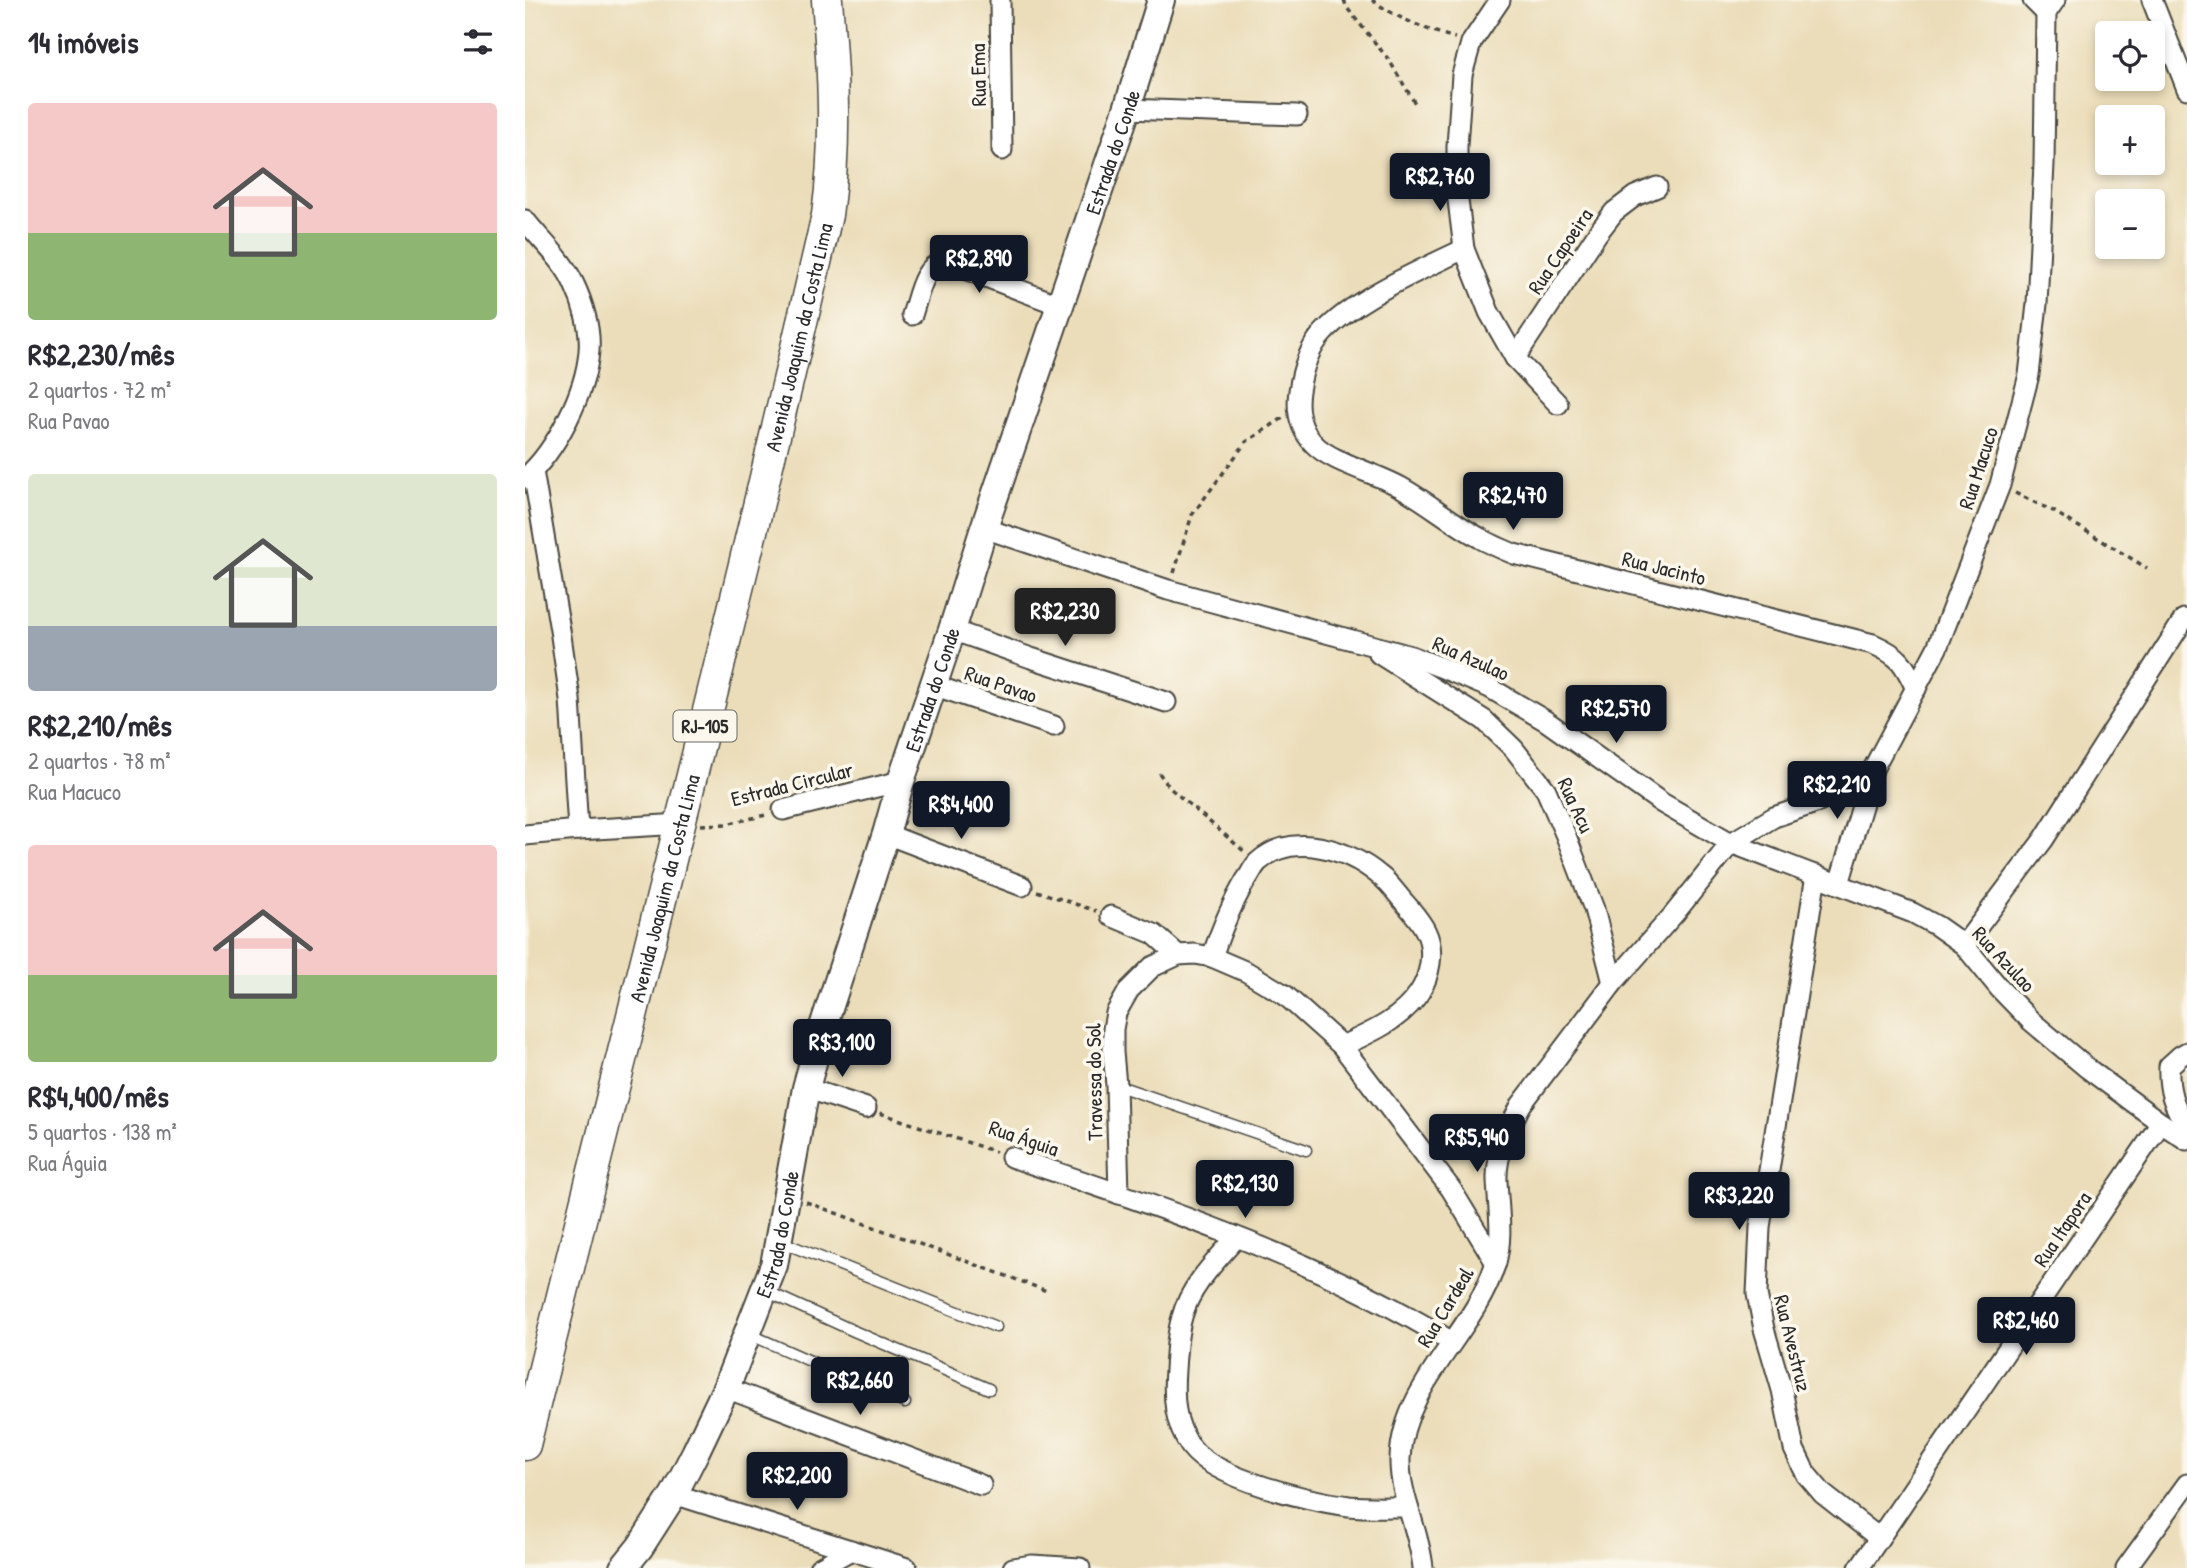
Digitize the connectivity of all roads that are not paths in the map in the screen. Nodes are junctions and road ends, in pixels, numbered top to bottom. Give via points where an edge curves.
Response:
1 (827, 0) edge
2 (1000, 0) edge
3 (1161, 0) edge
4 (1500, 0) edge
5 (2152, 0) edge
6 (2045, 4) edge
7 (2187, 89) edge
8 (1127, 109) junction
9 (1297, 115) dead end
10 (1002, 150) dead end
11 (1657, 187) dead end
12 (525, 220) edge
13 (1464, 249) junction
14 (1059, 305) junction
15 (912, 315) dead end
16 (1515, 358) junction
17 (1558, 404) dead end
18 (529, 474) edge
19 (983, 528) junction
20 (2184, 619) dead end
21 (952, 629) junction
22 (1363, 644) junction
23 (933, 685) junction
24 (1916, 689) junction
25 (1166, 702) dead end
26 (1054, 726) dead end
27 (1873, 769) junction
28 (901, 781) junction
29 (783, 810) road end
30 (682, 824) junction
31 (578, 830) junction
32 (886, 834) junction
33 (525, 835) edge
34 (1731, 843) junction
35 (1816, 875) junction
36 (1839, 884) junction
37 (1022, 886) road end
38 (1111, 916) road end
39 (1963, 945) junction
40 (1178, 955) junction
41 (1212, 957) junction
42 (1613, 983) junction
43 (1342, 1046) junction
44 (2187, 1052) edge
45 (1116, 1085) junction
46 (806, 1088) junction
47 (866, 1108) road end
48 (2161, 1123) junction
49 (2187, 1125) edge
50 (2187, 1140) edge
51 (1306, 1150) dead end
52 (1011, 1157) road end
53 (1119, 1194) junction
54 (1235, 1238) junction
55 (779, 1241) junction
56 (1496, 1263) junction
57 (765, 1290) junction
58 (996, 1327) dead end
59 (748, 1334) junction
60 (1452, 1342) junction
61 (726, 1388) junction
62 (989, 1390) dead end
63 (905, 1403) dead end
64 (525, 1445) edge
65 (2187, 1484) edge
66 (981, 1485) dead end
67 (674, 1494) junction
68 (1408, 1507) junction
69 (1879, 1538) junction
70 (851, 1550) junction
71 (623, 1568) edge
72 (819, 1568) edge
73 (907, 1568) edge
74 (1013, 1568) edge
75 (1080, 1568) edge
76 (1423, 1568) edge
77 (1859, 1568) edge
78 (2126, 1568) edge

1 - 30 main road, Avenida Joaquim da Costa Lima / RJ-105 via 833,152 827,215
2 - 10 street, Rua Ema
3 - 8 street, Estrada do Conde
4 - 13 street via 1471,43 1462,75 1457,192
5 - 7 street
6 - 24 street, Rua Macuco via 2044,164 2029,375 2000,485 1937,648
8 - 9 street
8 - 14 street, Estrada do Conde
11 - 16 street, Rua Capoeira via 1614,212
12 - 18 street via 573,281 585,316 589,350 582,386 562,431
13 - 16 street via 1489,312
13 - 24 street, Rua Jacinto via 1372,296 1322,333 1301,377 1297,409 1307,436 1317,447 1404,489 1481,539 1514,554 1873,644 1890,651 1906,666
14 - 15 street via 944,261 927,272
14 - 19 street, Estrada do Conde
16 - 17 street
18 - 31 street via 570,698
19 - 21 street, Estrada do Conde
19 - 22 street, Rua Azulao via 1168,590
20 - 39 street via 2044,839
21 - 23 street, Estrada do Conde
21 - 25 street
22 - 34 street, Rua Azulao via 1411,656 1490,688
22 - 42 street, Rua Acu via 1484,720 1546,790 1594,909
23 - 26 street, Rua Pavao
23 - 28 street, Estrada do Conde
24 - 27 street, Rua Macuco
27 - 34 street, Rua Macuco via 1854,785 1775,817
27 - 36 street
28 - 29 street, Estrada Circular
28 - 32 street, Estrada do Conde
30 - 31 street
30 - 64 main road, Avenida Joaquim da Costa Lima / RJ-105
31 - 33 street
32 - 37 street
32 - 46 street, Estrada do Conde
34 - 35 street, Rua Azulao
34 - 42 street, Rua Cardeal
35 - 36 street, Rua Azulao
35 - 69 street, Rua Avestruz via 1760,1227 1757,1294 1794,1449 1806,1474 1823,1494
36 - 39 street, Rua Azulao via 1913,913
38 - 40 street via 1154,934
39 - 48 street, Rua Azulao via 2031,1021
40 - 41 street
40 - 45 street, Travessa do Sol via 1152,967 1129,990 1116,1013
41 - 43 street via 1285,995
41 - 43 street via 1222,926 1257,863 1276,850 1326,847 1380,875 1427,933 1429,973 1406,1008 1381,1028
42 - 56 street, Rua Cardeal via 1521,1105 1509,1128 1497,1179 1501,1209
43 - 56 street via 1451,1189
44 - 49 street via 2169,1066 2168,1079 2169,1092
45 - 51 lane
45 - 53 street, Travessa do Sol
46 - 47 street
46 - 55 street, Estrada do Conde
48 - 50 street, Rua Azulao
48 - 69 street, Rua Itapora
52 - 53 street, Rua Águia
53 - 54 street, Rua Águia
54 - 60 street, Rua Águia via 1367,1293
54 - 68 street via 1198,1284 1182,1315 1175,1409 1192,1449 1248,1481 1308,1499
55 - 57 street, Estrada do Conde
55 - 58 lane
56 - 60 street, Rua Cardeal via 1475,1311
57 - 59 street, Estrada do Conde
57 - 62 lane
59 - 61 street, Estrada do Conde
59 - 63 lane
60 - 68 street, Rua Cardeal via 1412,1407 1402,1435 1399,1462
61 - 66 street
61 - 67 street, Estrada do Conde
65 - 78 street
67 - 70 street
67 - 71 street, Estrada do Conde
68 - 76 street, Rua Cardeal via 1422,1548
69 - 77 street, Rua Itapora
70 - 72 street
70 - 73 street
74 - 75 street

